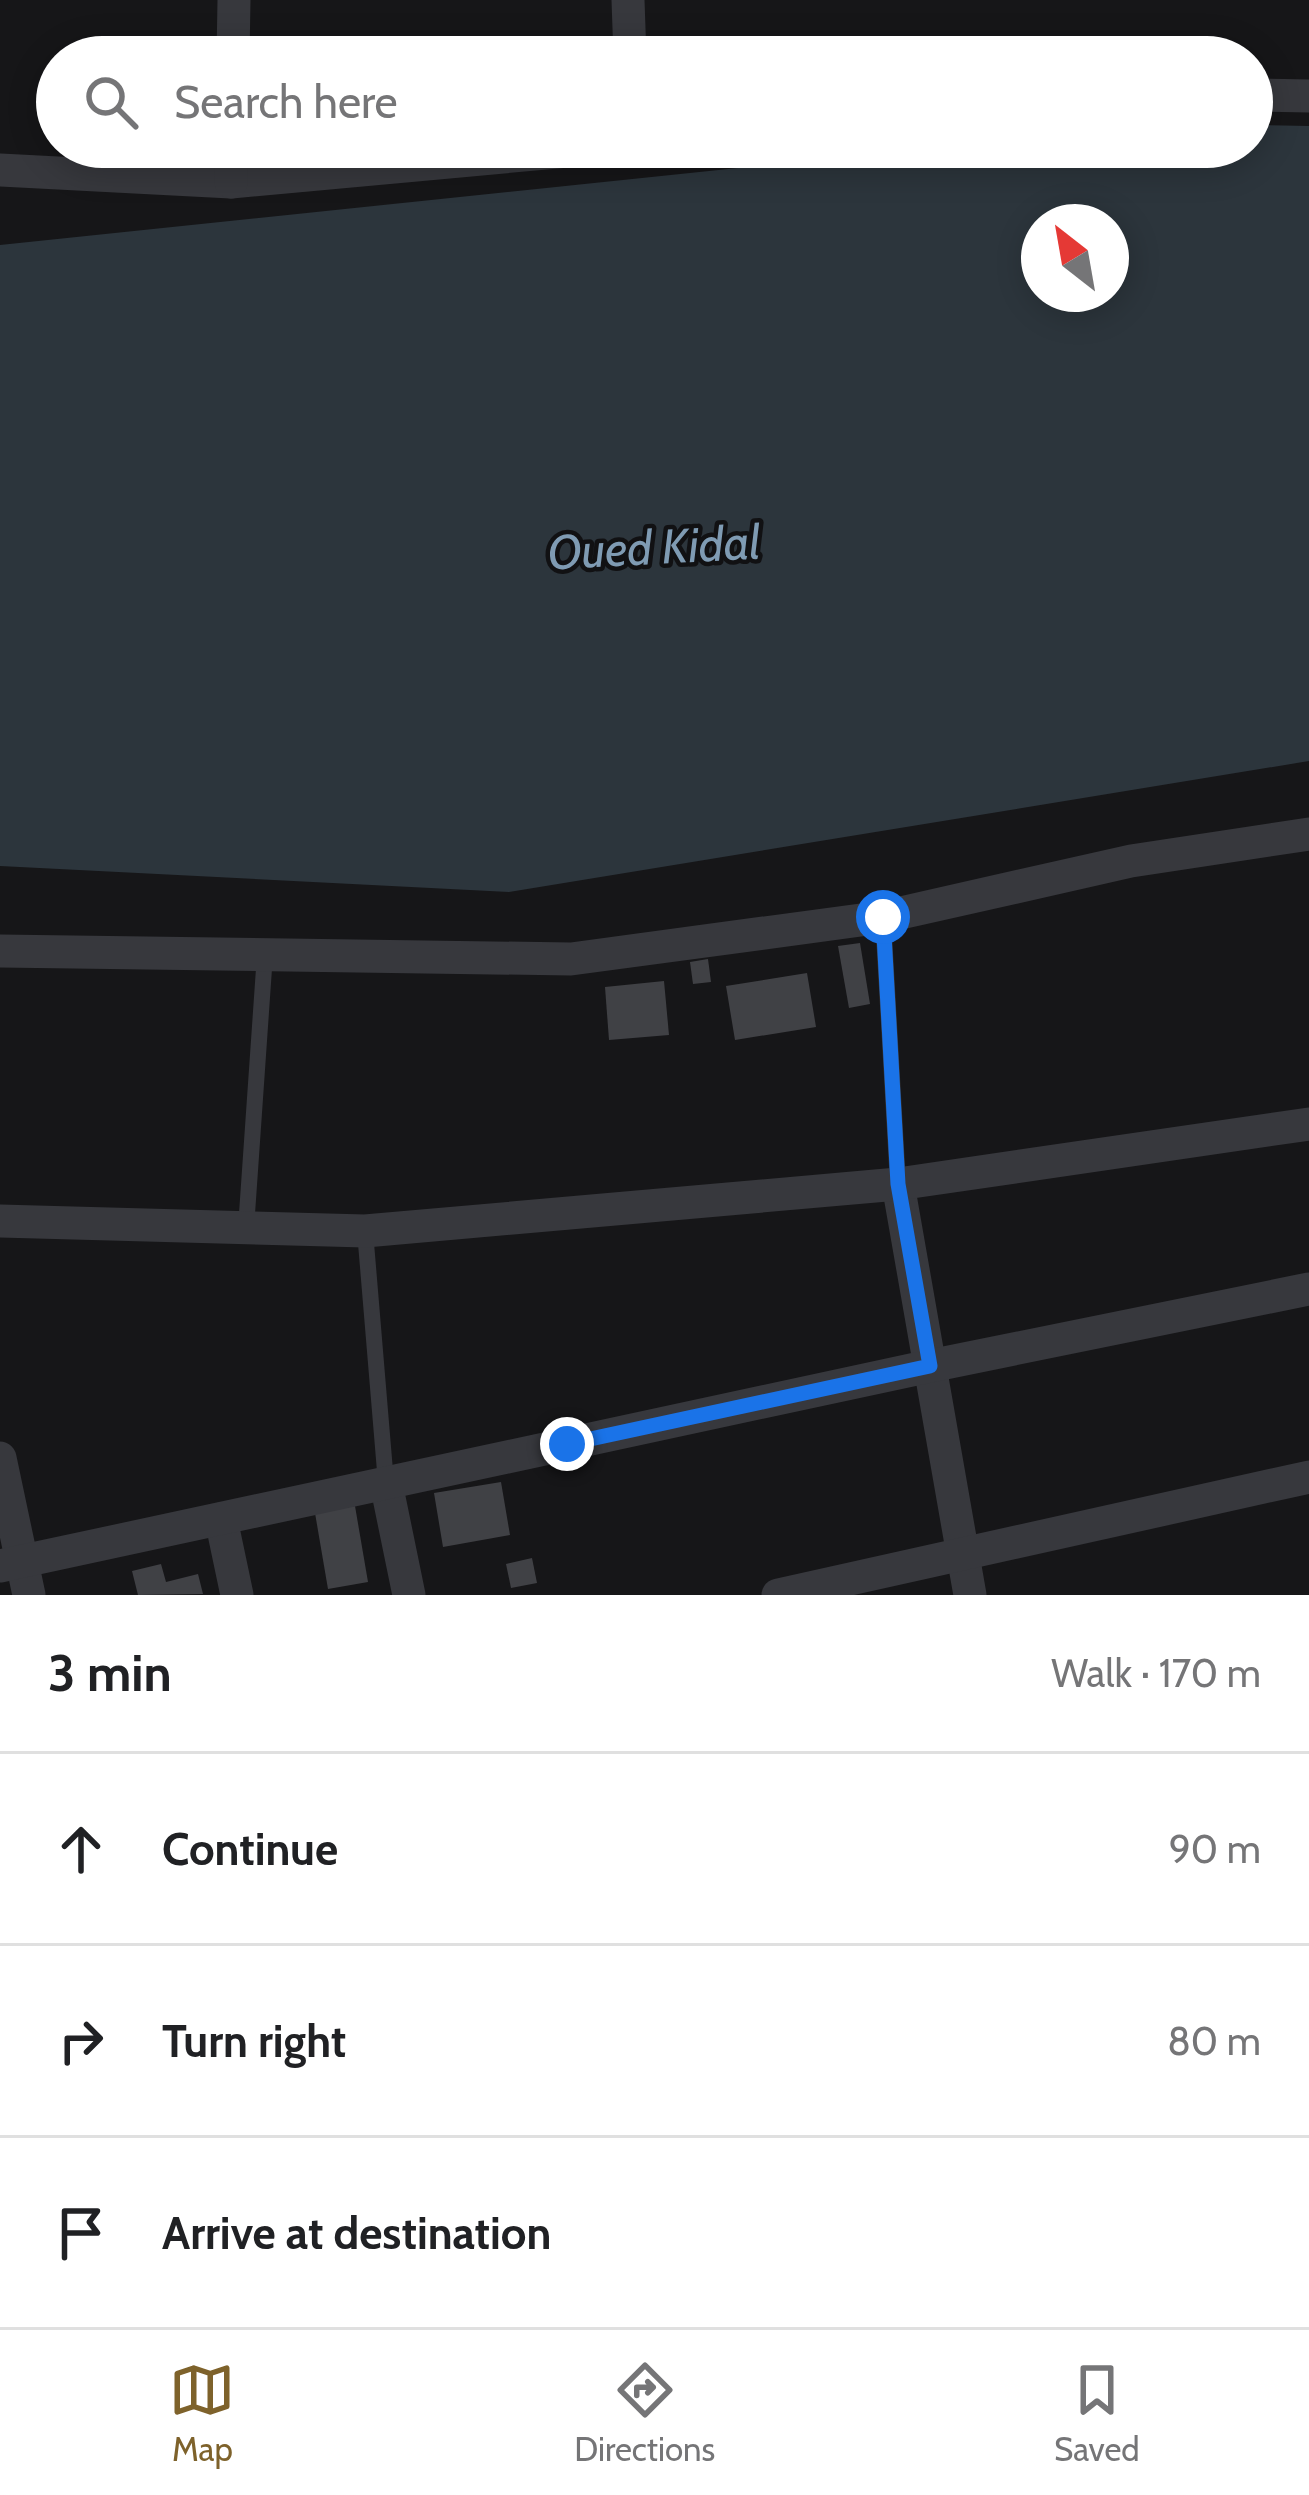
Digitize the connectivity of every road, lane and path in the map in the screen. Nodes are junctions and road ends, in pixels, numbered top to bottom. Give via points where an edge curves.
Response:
1 (234, 0) edge
2 (628, 0) edge
3 (233, 36) edge
4 (629, 36) edge
5 (1273, 95) edge
6 (1309, 96) edge
7 (231, 168) edge
8 (383, 168) edge
9 (0, 170) edge
10 (231, 182) junction
11 (1309, 834) edge
12 (883, 917) junction
13 (0, 951) edge
14 (265, 954) junction
15 (1309, 1124) edge
16 (898, 1184) junction
17 (0, 1221) edge
18 (246, 1228) junction
19 (365, 1231) junction
20 (1309, 1289) edge
21 (930, 1366) junction
22 (0, 1458) edge
23 (1309, 1478) edge
24 (386, 1483) junction
25 (221, 1519) junction
26 (964, 1556) junction
27 (11, 1563) edge
28 (29, 1595) edge
29 (237, 1595) edge
30 (409, 1595) edge
31 (778, 1595) edge
32 (970, 1595) edge

1 - 3 street
2 - 4 street
5 - 6 street
7 - 10 street
8 - 10 street
9 - 10 street
11 - 12 street via 1131,861
12 - 14 street via 571,958
12 - 16 lane
13 - 14 street
14 - 18 lane
15 - 16 street
16 - 19 street
16 - 21 street
17 - 18 street
18 - 19 street
19 - 24 lane
20 - 21 street
21 - 24 street
21 - 26 street
22 - 27 street
23 - 26 street
24 - 25 street
24 - 30 street
25 - 27 street
25 - 29 street
26 - 31 street
26 - 32 street
27 - 28 street

